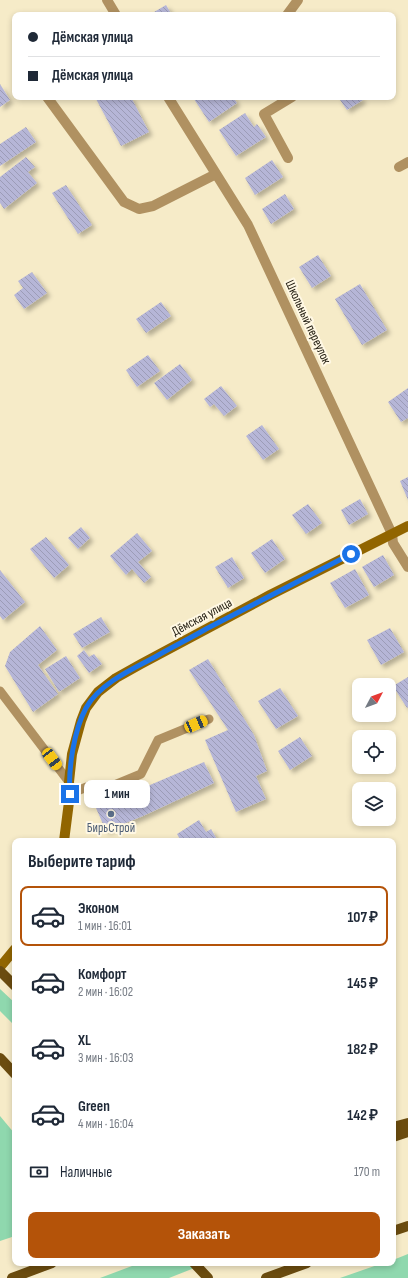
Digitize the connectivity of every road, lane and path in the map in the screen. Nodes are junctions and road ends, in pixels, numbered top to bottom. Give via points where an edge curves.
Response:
1 (107, 0) edge
2 (298, 0) edge
3 (114, 12) edge
4 (288, 12) edge
5 (49, 100) edge
6 (170, 100) edge
7 (287, 100) edge
8 (288, 158) dead end
9 (216, 174) junction
10 (408, 526) edge
11 (392, 534) junction
12 (408, 567) edge
13 (0, 691) edge
14 (209, 719) dead end
15 (69, 782) junction
16 (70, 794) junction
17 (64, 838) edge
18 (12, 953) edge
19 (0, 967) edge
20 (0, 971) edge
21 (12, 983) edge
22 (0, 1058) edge
23 (12, 1071) edge
24 (408, 1123) edge
25 (396, 1126) edge
26 (408, 1132) edge
27 (396, 1136) edge
28 (407, 1226) edge
29 (396, 1230) edge
30 (44, 1266) edge
31 (197, 1266) edge
32 (299, 1266) edge
33 (12, 1278) edge
34 (208, 1278) edge
35 (266, 1278) edge

1 - 3 street
2 - 4 street
5 - 9 street via 124,202 139,209 153,206
6 - 9 street, Школьный переулок
7 - 8 street via 264,114
9 - 11 street, Школьный переулок via 248,225
10 - 11 street, Дёмская улица
11 - 12 street, Школьный переулок via 393,543
11 - 15 street, Дёмская улица via 270,595 116,678 98,692 86,708 72,754
13 - 15 lane
14 - 16 lane via 158,740 141,774 112,786 89,786
15 - 16 street, Дёмская улица
16 - 17 street, Дёмская улица
18 - 19 street
20 - 21 main road
22 - 23 main road
24 - 25 main road
26 - 27 main road
28 - 29 main road
30 - 33 main road
31 - 34 main road
32 - 35 main road

